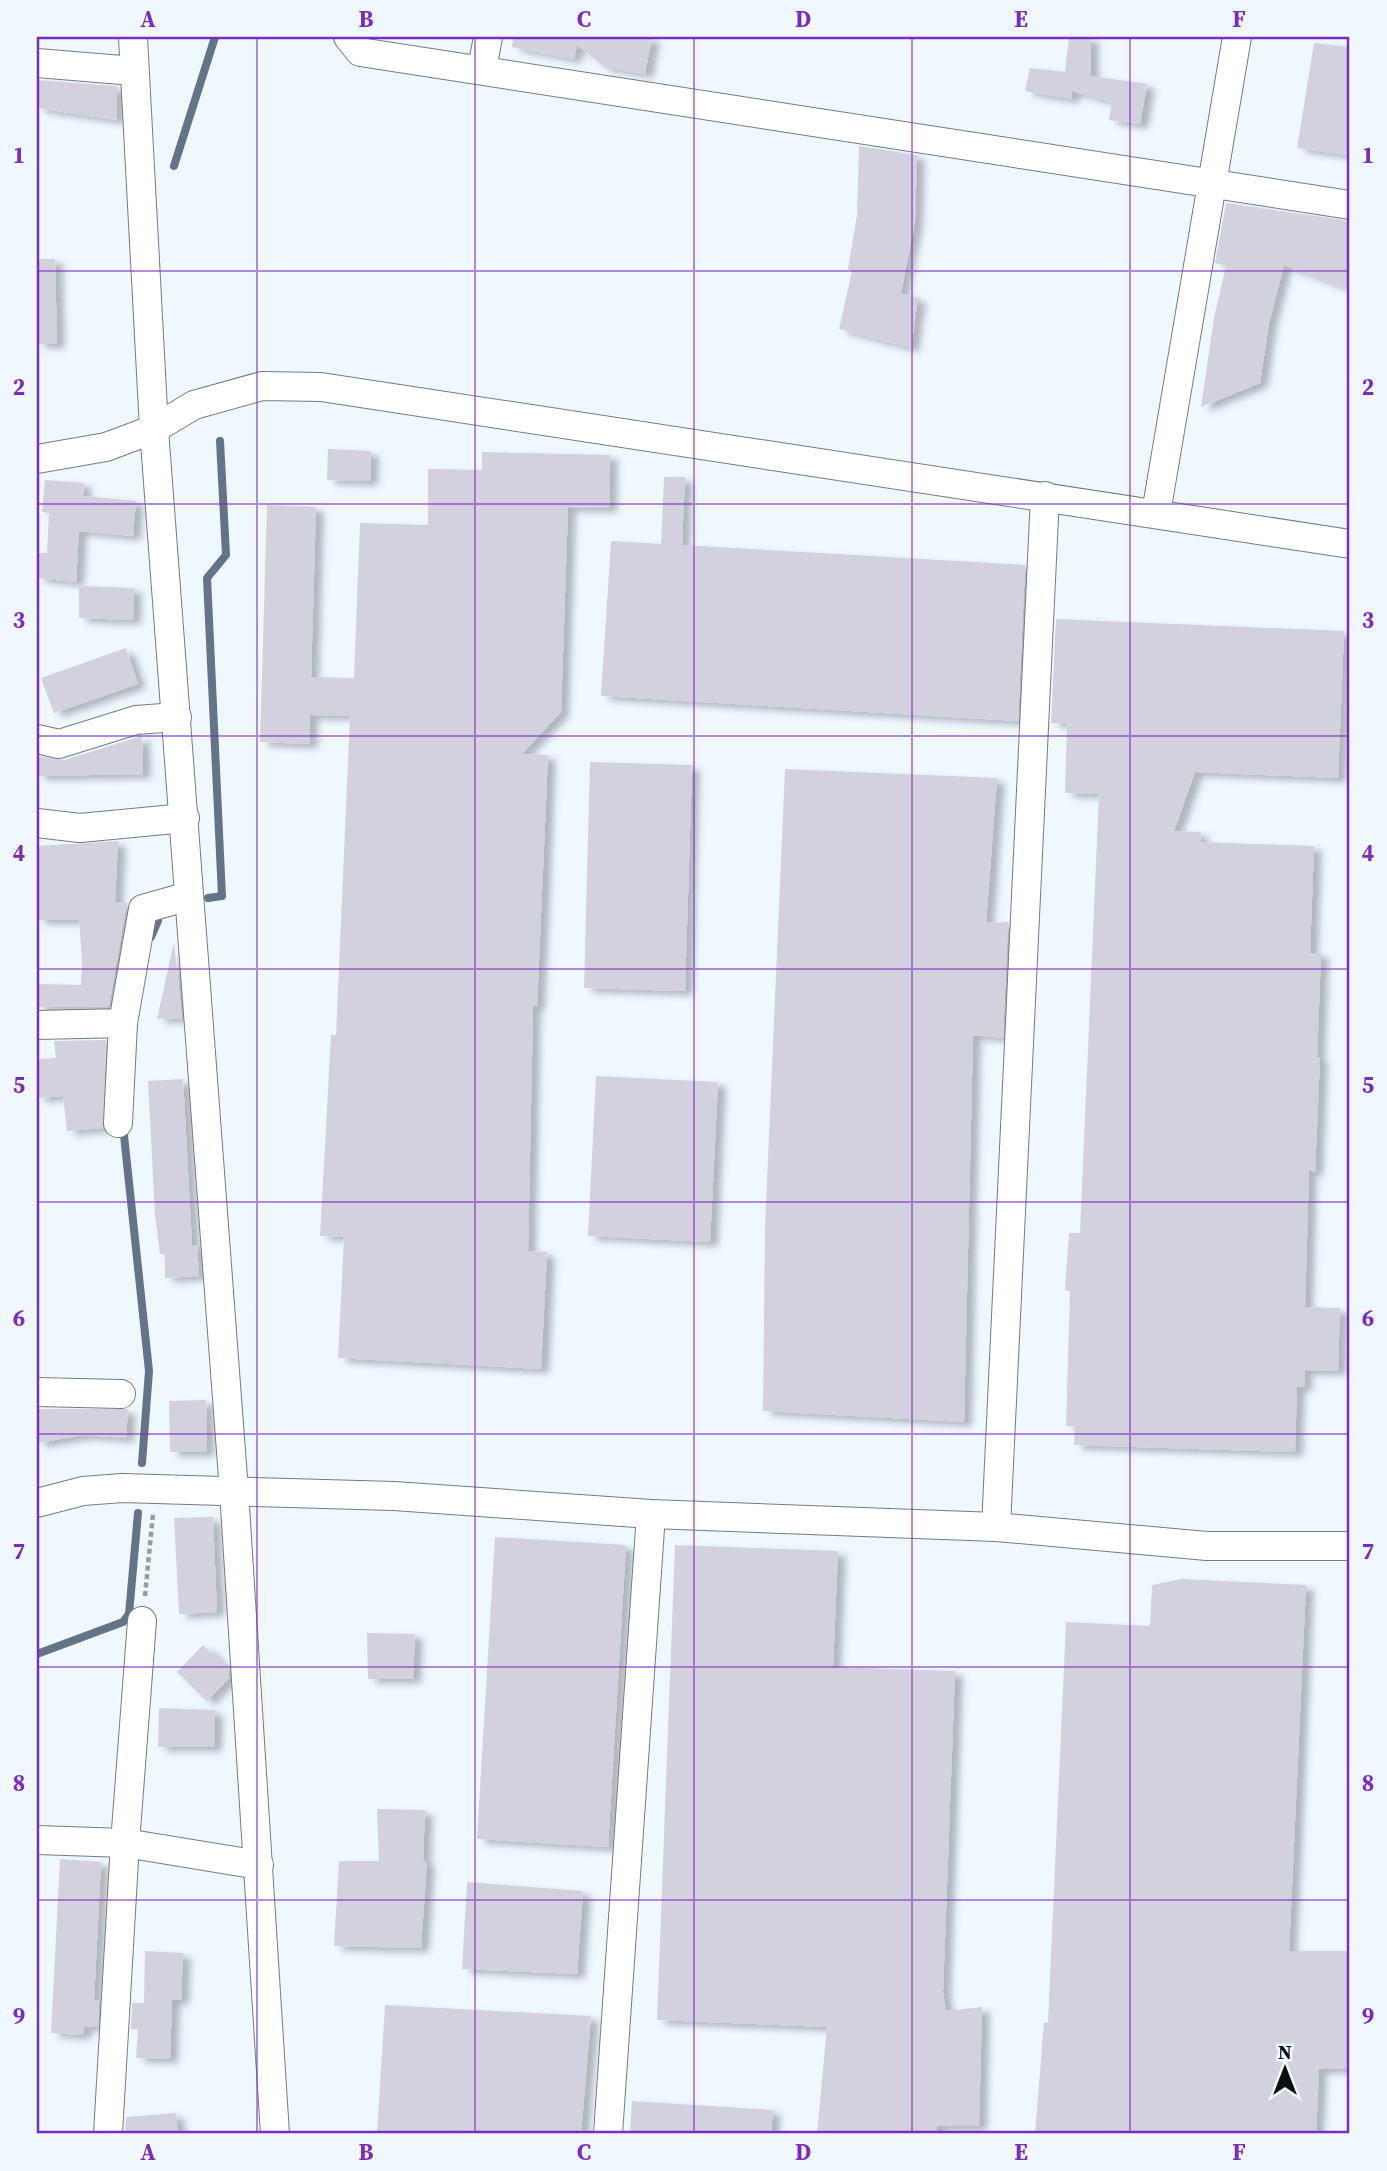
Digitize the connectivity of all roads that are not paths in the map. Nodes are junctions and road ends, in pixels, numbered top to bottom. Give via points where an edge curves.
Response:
1 (133, 37) edge
2 (348, 37) edge
3 (488, 37) edge
4 (1237, 37) edge
5 (37, 64) edge
6 (482, 69) junction
7 (134, 71) junction
8 (1211, 182) junction
9 (1350, 205) edge
10 (155, 429) junction
11 (37, 459) edge
12 (1045, 496) junction
13 (1156, 513) junction
14 (1350, 544) edge
15 (177, 717) junction
16 (37, 739) edge
17 (185, 818) junction
18 (37, 823) edge
19 (189, 896) junction
20 (123, 1023) junction
21 (37, 1025) edge
22 (118, 1123) dead end
23 (37, 1392) edge
24 (121, 1394) dead end
25 (234, 1491) junction
26 (37, 1503) edge
27 (651, 1514) junction
28 (996, 1527) junction
29 (1350, 1546) edge
30 (142, 1620) road end
31 (37, 1840) edge
32 (125, 1843) junction
33 (259, 1865) junction
34 (108, 2134) edge
35 (275, 2134) edge
36 (608, 2134) edge

1 - 7 street
2 - 6 street via 360,52
3 - 6 street
4 - 8 street
5 - 7 street
6 - 8 street
7 - 10 street
8 - 9 street
8 - 13 street
10 - 11 street via 106,447
10 - 12 street via 194,405 262,386 321,387
10 - 15 street
12 - 13 street
12 - 28 street
13 - 14 street
15 - 16 street via 136,720 59,744
15 - 17 street
17 - 18 street via 80,828
17 - 19 street
19 - 20 street via 143,909
19 - 25 street
20 - 21 street
20 - 22 street
23 - 24 street
25 - 26 street via 83,1491
25 - 27 street via 394,1496
25 - 33 street
27 - 28 street
27 - 36 street
28 - 29 street via 1207,1546
30 - 32 street
31 - 32 street
32 - 33 street
32 - 34 street
33 - 35 street

